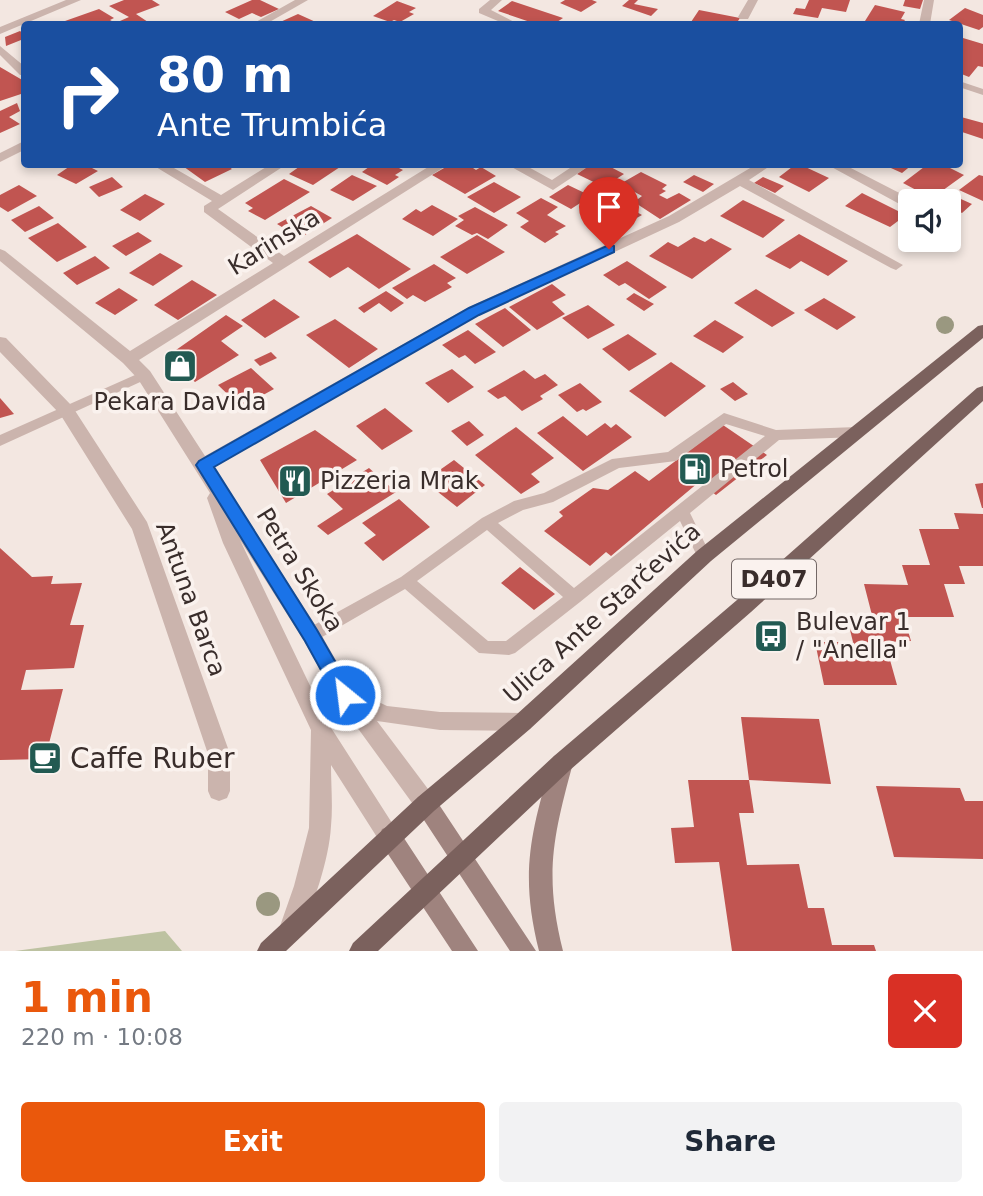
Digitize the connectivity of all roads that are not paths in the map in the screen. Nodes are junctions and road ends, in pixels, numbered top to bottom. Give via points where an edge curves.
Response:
1 (76, 0) edge
2 (303, 0) edge
3 (497, 0) edge
4 (753, 0) edge
5 (929, 0) edge
6 (744, 17) dead end
7 (25, 21) edge
8 (264, 21) edge
9 (505, 21) edge
10 (926, 21) edge
11 (21, 22) edge
12 (0, 31) edge
13 (0, 48) edge
14 (21, 69) edge
15 (963, 85) edge
16 (983, 92) edge
17 (21, 147) edge
18 (0, 158) edge
19 (164, 168) edge
20 (275, 168) edge
21 (436, 168) edge
22 (519, 168) edge
23 (580, 168) edge
24 (762, 168) edge
25 (840, 168) edge
26 (741, 181) junction
27 (898, 198) edge
28 (221, 201) junction
29 (0, 254) edge
30 (283, 262) junction
31 (896, 265) dead end
32 (983, 330) edge
33 (0, 342) edge
34 (130, 359) junction
35 (144, 375) junction
36 (983, 392) edge
37 (66, 410) junction
38 (857, 432) junction
39 (776, 435) junction
40 (0, 440) edge
41 (204, 465) junction
42 (682, 511) junction
43 (487, 522) junction
44 (704, 556) junction
45 (406, 581) junction
46 (575, 598) junction
47 (311, 635) junction
48 (345, 695) junction
49 (523, 722) junction
50 (321, 730) junction
51 (562, 763) junction
52 (219, 791) dead end
53 (426, 804) junction
54 (390, 837) junction
55 (463, 856) junction
56 (426, 890) junction
57 (291, 930) junction
58 (269, 951) edge
59 (361, 951) edge
60 (466, 951) edge
61 (524, 951) edge
62 (551, 951) edge

1 - 7 street
2 - 8 street
3 - 9 street via 483,11
4 - 6 street
5 - 10 street
11 - 12 street
13 - 14 street
15 - 16 lane
17 - 18 street
19 - 28 street
20 - 28 street
21 - 30 street, Karinska
22 - 23 street via 553,186
24 - 26 street
25 - 27 street
26 - 31 street
26 - 41 street via 674,219 474,311
28 - 30 street via 209,209
29 - 34 street, Petra Skoka
30 - 34 street, Karinska
32 - 38 main road, Ulica Ante Starčevića / D407
33 - 37 street, Antuna Barca
34 - 35 street, Petra Skoka
35 - 37 lane
35 - 41 street, Petra Skoka
36 - 51 main road, D407
37 - 40 lane
37 - 52 street, Antuna Barca via 141,527 219,754
38 - 39 lane
38 - 44 main road, Ulica Ante Starčevića / D407
39 - 42 lane
39 - 43 lane via 724,418 671,457 617,463
41 - 47 street, Petra Skoka
41 - 50 street, Petra Skoka via 232,543
42 - 44 lane
42 - 46 lane
43 - 45 lane
43 - 46 lane
44 - 49 main road, Ulica Ante Starčevića / D407
45 - 46 lane via 485,648 509,648
45 - 47 lane
47 - 48 street, Petra Skoka
48 - 49 street via 385,715 440,722
48 - 53 street, Petra Skoka
49 - 53 main road, Ulica Ante Starčevića / D407
50 - 54 street, Petra Skoka
50 - 57 street via 320,828
51 - 55 main road, D407
51 - 62 main road via 539,876
53 - 54 main road, Ulica Ante Starčevića / D407
53 - 55 main road
54 - 56 main road
54 - 57 main road, Ulica Ante Starčevića / D407
55 - 56 main road, D407
55 - 61 main road
56 - 59 main road, D407
56 - 60 main road
57 - 58 main road, Ulica Ante Starčevića / D407

